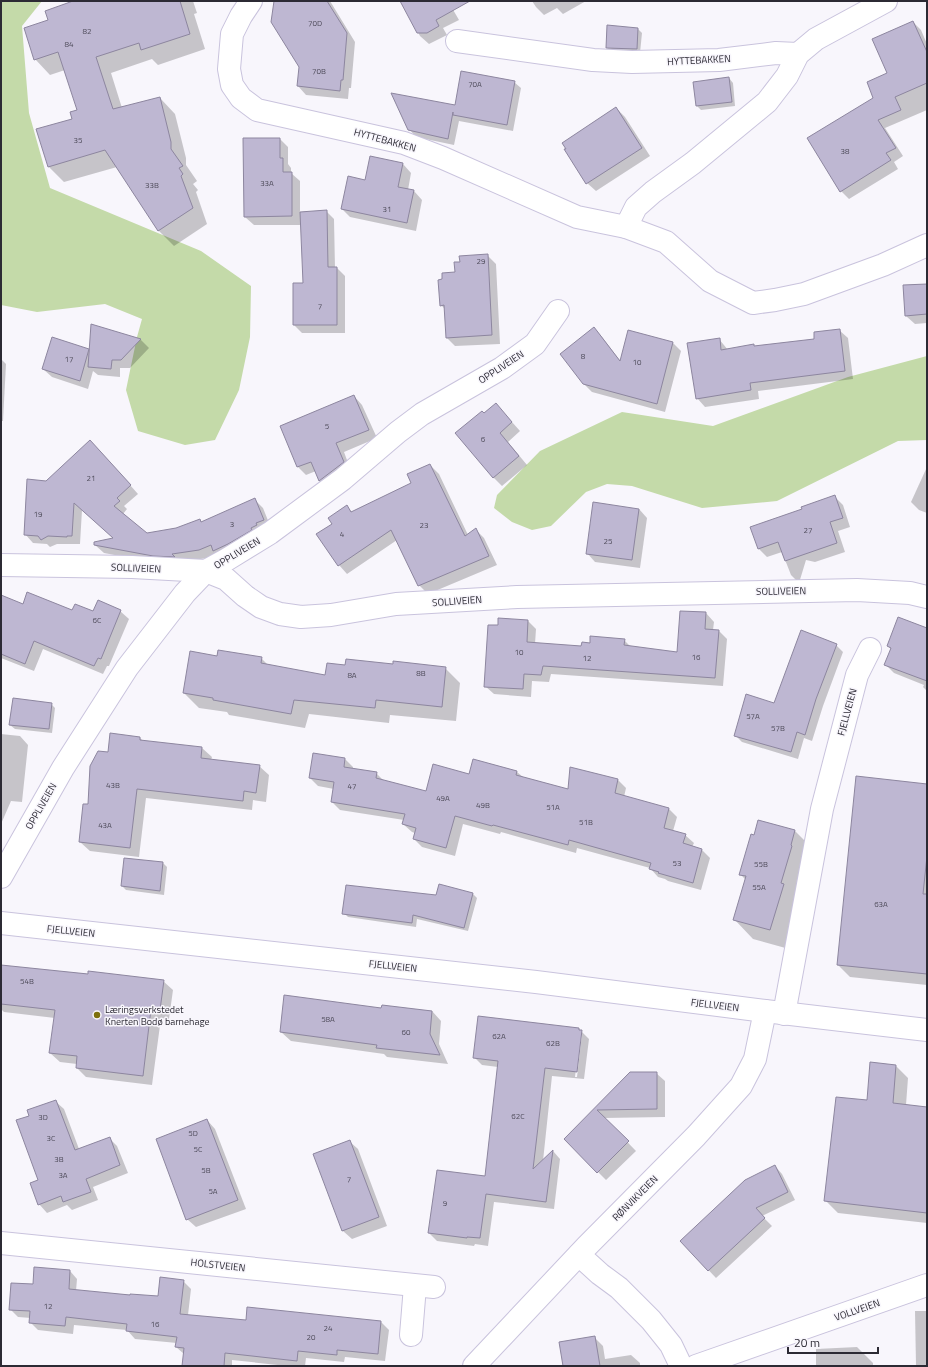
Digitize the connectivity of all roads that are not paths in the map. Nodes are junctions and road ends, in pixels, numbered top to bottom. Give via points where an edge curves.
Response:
1 (251, 1) edge
2 (886, 1) edge
3 (457, 41) dead end
4 (798, 54) junction
5 (626, 226) junction
6 (927, 245) edge
7 (558, 311) dead end
8 (1, 565) edge
9 (206, 571) junction
10 (927, 597) edge
11 (870, 649) dead end
12 (1, 877) edge
13 (1, 923) edge
14 (774, 1012) junction
15 (927, 1030) edge
16 (1, 1243) edge
17 (579, 1255) junction
18 (927, 1285) edge
19 (412, 1334) dead end
20 (474, 1366) edge
21 (681, 1366) edge
22 (696, 1366) edge

1 - 5 street, HYTTEBAKKEN via 232,34 229,69 232,85 241,98 258,110 404,143 577,217
2 - 4 street via 816,39
3 - 4 street, HYTTEBAKKEN via 624,62 719,60 776,53
4 - 5 street via 787,76 767,102 636,207
5 - 6 street, HYTTEBAKKEN via 666,242 710,281 753,303 804,294 883,265
7 - 9 street, OPPLIVEIEN via 535,344 502,368 422,414 343,479 276,528
8 - 9 street, SOLLIVEIEN
9 - 10 street, SOLLIVEIEN via 226,579 261,607 280,614 301,617 331,616 396,604 517,597 857,590 910,593
9 - 12 street, OPPLIVEIEN via 185,593 127,668 63,768
11 - 14 street, FJELLVEIEN via 857,675
13 - 14 street, FJELLVEIEN via 529,981
14 - 15 street, FJELLVEIEN
14 - 17 street, RØNVIKVEIEN via 741,1086 696,1136
16 - 19 street, HOLSTVEIEN via 425,1287
17 - 20 street, RØNVIKVEIEN
17 - 21 street via 620,1288 651,1320 671,1345
18 - 22 street, VOLLVEIEN

